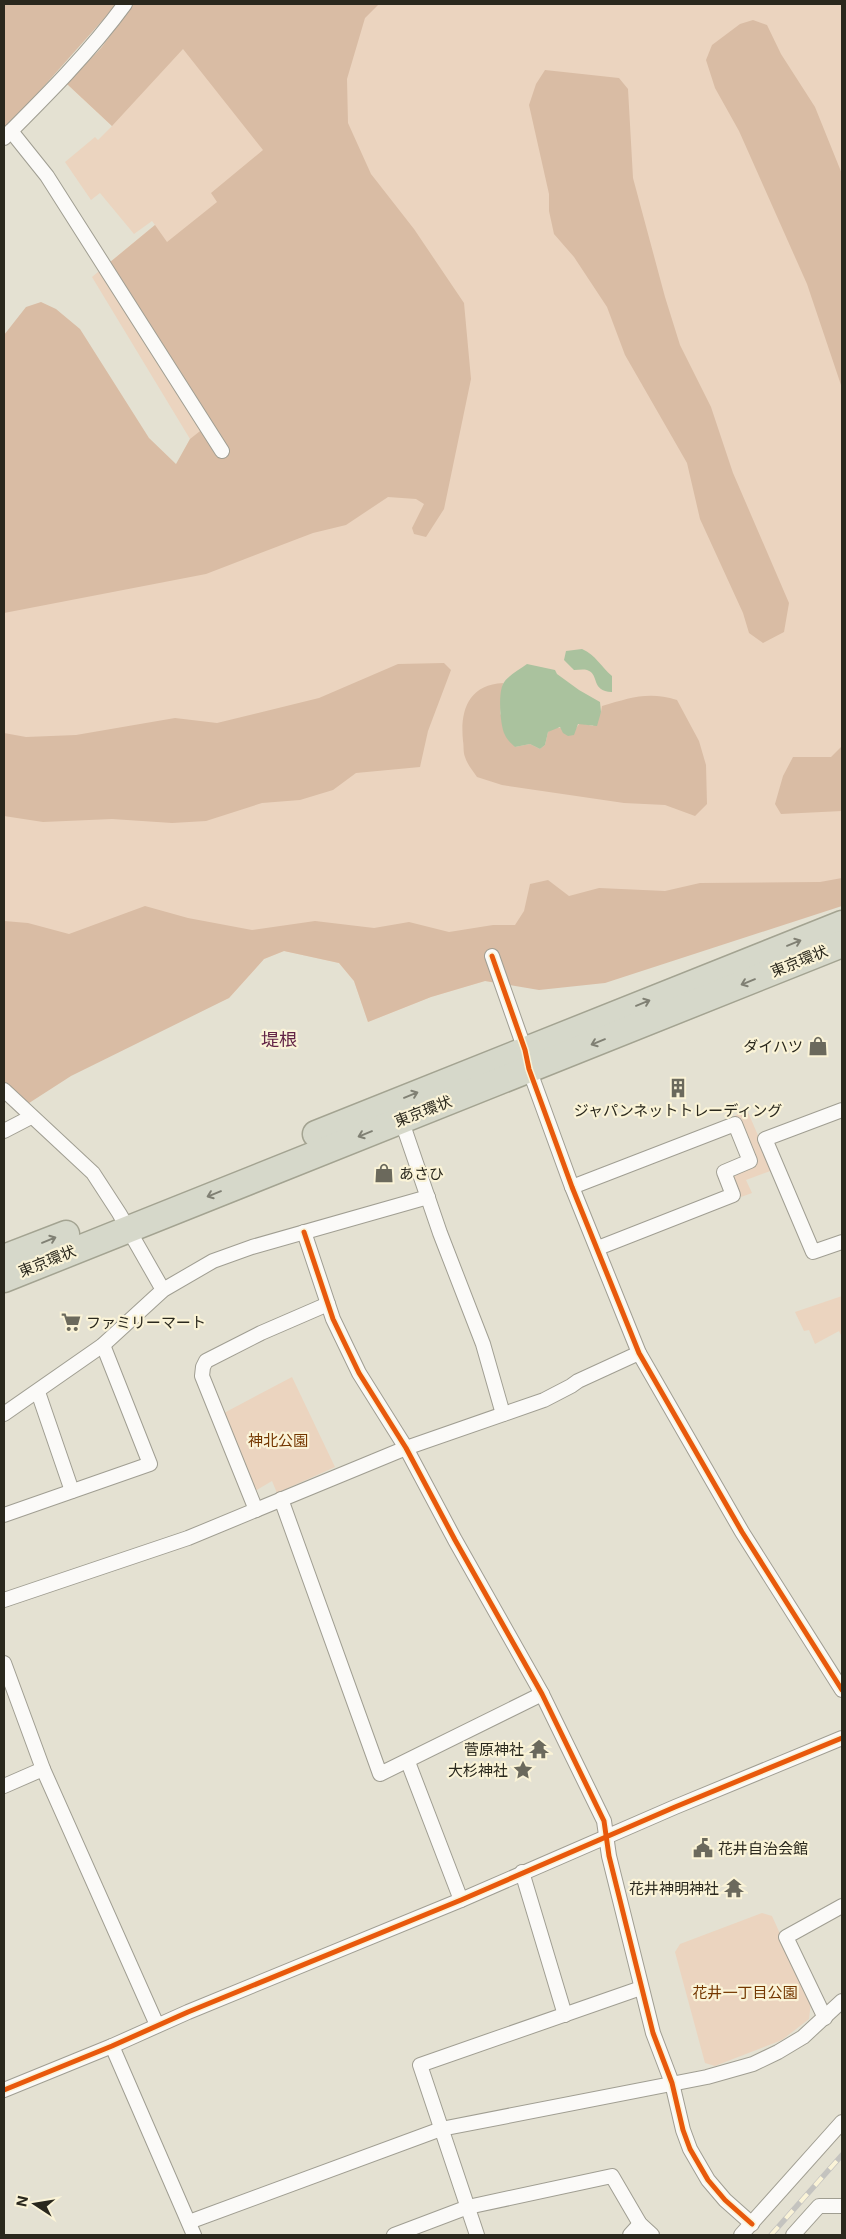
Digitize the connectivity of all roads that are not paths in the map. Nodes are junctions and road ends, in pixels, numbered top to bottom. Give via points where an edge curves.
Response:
1 (125, 4) edge
2 (8, 134) edge
3 (222, 451) dead end
4 (842, 924) edge
5 (842, 944) edge
6 (492, 956) dead end
7 (527, 1060) junction
8 (4, 1090) edge
9 (842, 1110) edge
10 (31, 1117) junction
11 (401, 1120) junction
12 (4, 1131) edge
13 (572, 1187) junction
14 (428, 1197) junction
15 (123, 1220) junction
16 (304, 1232) junction
17 (842, 1242) edge
18 (598, 1248) junction
19 (4, 1258) edge
20 (4, 1279) edge
21 (163, 1290) junction
22 (328, 1304) junction
23 (103, 1345) junction
24 (639, 1353) junction
25 (38, 1392) junction
26 (4, 1414) edge
27 (504, 1414) junction
28 (406, 1448) junction
29 (72, 1491) junction
30 (280, 1499) junction
31 (256, 1510) junction
32 (4, 1515) edge
33 (4, 1600) edge
34 (4, 1663) edge
35 (842, 1690) edge
36 (542, 1694) junction
37 (842, 1738) edge
38 (408, 1762) junction
39 (42, 1769) junction
40 (4, 1786) edge
41 (605, 1837) junction
42 (522, 1872) junction
43 (461, 1900) junction
44 (842, 1906) edge
45 (642, 1988) junction
46 (842, 2001) edge
47 (564, 2015) junction
48 (825, 2018) junction
49 (157, 2025) junction
50 (112, 2046) junction
51 (672, 2083) junction
52 (4, 2090) edge
53 (842, 2122) edge
54 (441, 2129) junction
55 (842, 2206) edge
56 (468, 2207) junction
57 (640, 2224) junction
58 (752, 2224) junction
59 (192, 2229) edge
60 (394, 2235) edge
61 (477, 2235) edge
62 (630, 2235) edge
63 (652, 2235) edge
64 (741, 2235) edge
65 (793, 2235) edge

1 - 2 street
2 - 3 street via 47,176
7 -> 4 highway, 東京環状
5 -> 7 highway, 東京環状
6 - 7 street
7 - 11 highway, 東京環状
7 - 13 street
15 -> 7 highway, 東京環状
8 - 10 street
9 - 17 street via 765,1139 813,1252
10 - 12 street
10 - 15 street via 93,1173
11 - 14 street
11 -> 15 highway, 東京環状
13 - 18 street
13 - 18 street via 735,1124 750,1162 724,1172 733,1195
14 - 16 street
14 - 27 street via 484,1344
19 -> 15 highway, 東京環状
15 - 20 highway, 東京環状
15 - 21 street
16 - 21 street via 213,1261
16 - 22 street
18 - 24 street
21 - 23 street
22 - 28 street via 359,1373
22 - 31 street via 253,1337 206,1361 203,1367 202,1376
23 - 25 street
23 - 29 street via 150,1464
24 - 27 street via 544,1400
24 - 35 street via 747,1540
25 - 26 street
25 - 29 street
27 - 28 street
28 - 30 street
28 - 36 street
29 - 32 street
30 - 31 street
30 - 38 street via 380,1774
31 - 33 street via 188,1538
34 - 39 street
36 - 38 street
36 - 41 street via 604,1821
37 - 41 street
38 - 43 street
39 - 40 street
39 - 49 street
41 - 42 street
41 - 45 street
42 - 43 street
42 - 47 street
43 - 49 street
44 - 48 street via 785,1933
45 - 47 street
45 - 51 street via 653,2033
46 - 48 street
47 - 54 street via 420,2066
48 - 51 street via 803,2037 753,2064
49 - 50 street
50 - 52 street
50 - 59 street
51 - 54 street
51 - 58 street via 683,2130 696,2161 708,2180
53 - 58 street
54 - 56 street
54 - 59 street
55 - 65 street via 819,2206
56 - 57 street via 612,2176
56 - 60 street
56 - 61 street
57 - 62 street
57 - 63 street
58 - 64 street

